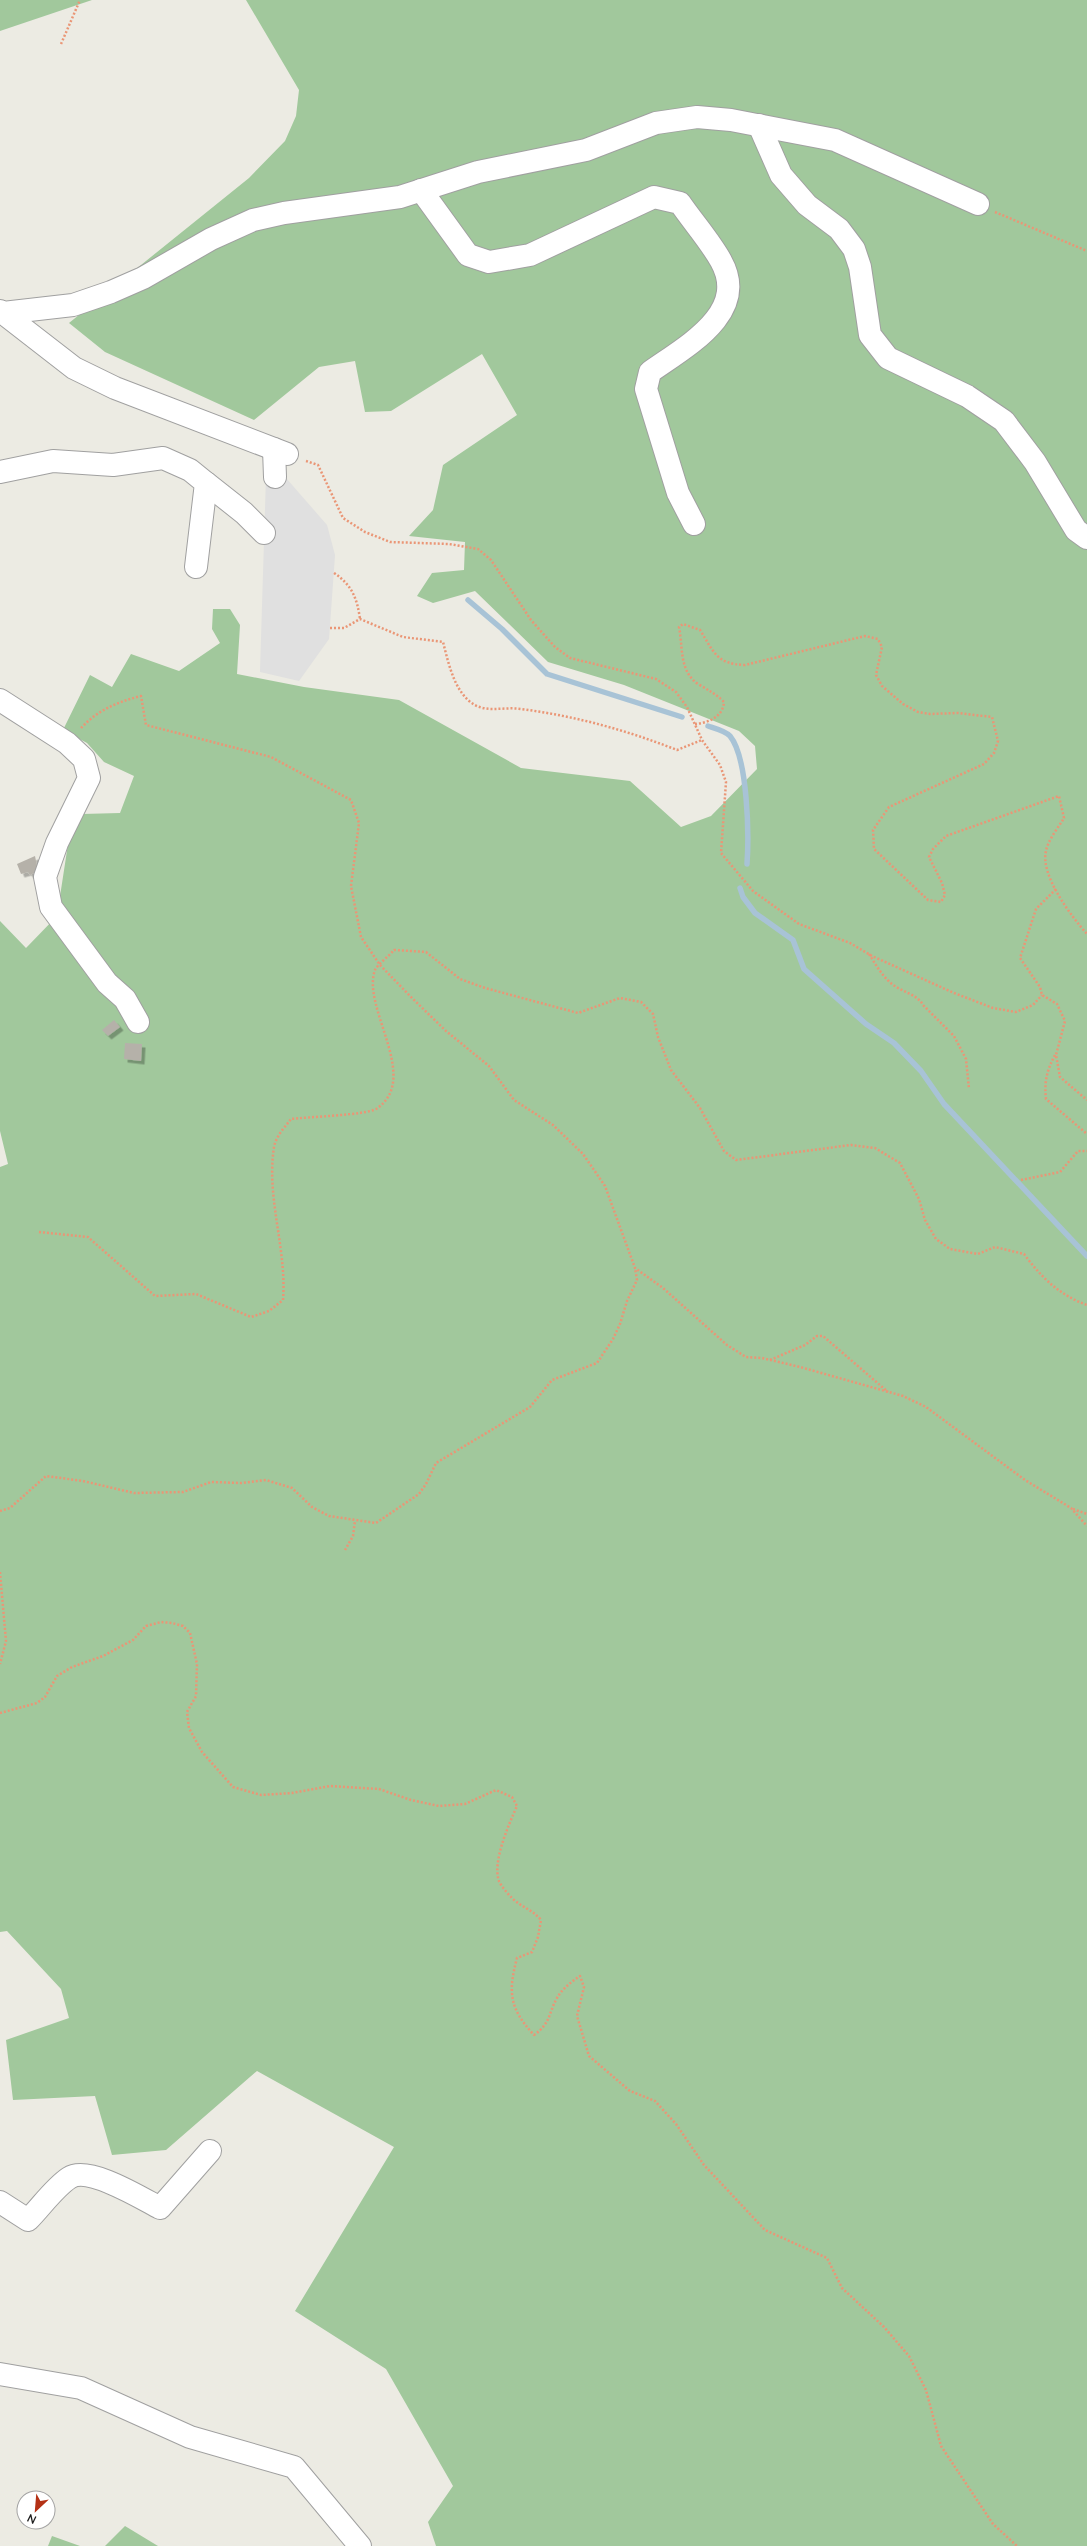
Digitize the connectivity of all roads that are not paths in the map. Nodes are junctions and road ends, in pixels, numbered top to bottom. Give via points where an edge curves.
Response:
1 (759, 125) junction
2 (421, 190) junction
3 (978, 204) road end
4 (2, 312) edge
5 (0, 472) edge
6 (275, 477) dead end
7 (206, 483) junction
8 (694, 524) dead end
9 (264, 533) dead end
10 (1087, 538) edge
11 (196, 567) dead end
12 (0, 700) edge
13 (138, 1022) dead end
14 (210, 2151) dead end
15 (0, 2202) edge
16 (0, 2374) edge
17 (360, 2546) edge

1 - 2 street via 697,117 656,123 586,150 478,172
1 - 3 street via 835,140
1 - 10 street via 780,175 807,205 839,229 854,249 860,267 870,335 888,358 966,396 1004,421 1035,462 1076,530
2 - 4 street via 400,197 284,213 253,220 211,239 143,278 111,292 73,305
2 - 8 street via 468,255 489,262 530,255 654,197 680,203 722,262 728,297 722,315 696,339 650,372 646,389 678,493
4 - 6 street via 74,368 115,388 281,452
5 - 7 street via 53,461 113,465 164,458 190,470
7 - 9 street via 244,513
7 - 11 street
12 - 13 street via 67,743 84,759 89,778 57,843 45,876 51,907 108,983 125,998
14 - 15 street via 160,2208 86,2174 70,2177 28,2220
16 - 17 street via 81,2388 190,2436 294,2467

